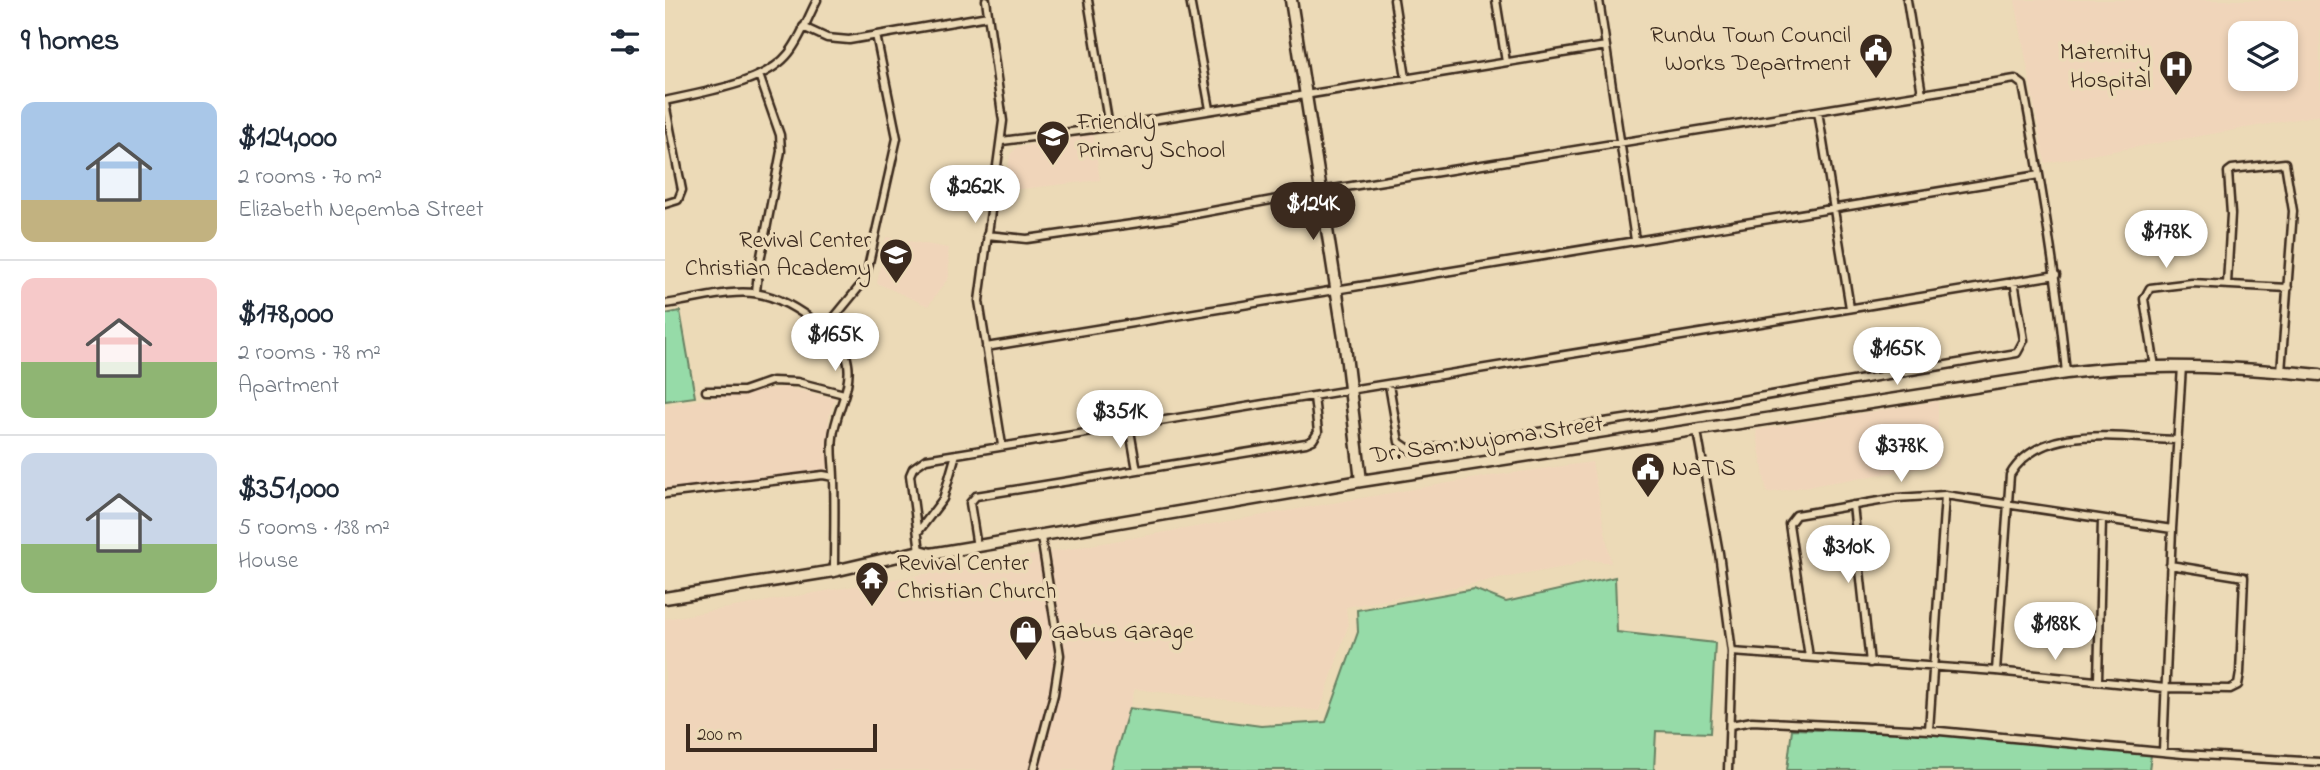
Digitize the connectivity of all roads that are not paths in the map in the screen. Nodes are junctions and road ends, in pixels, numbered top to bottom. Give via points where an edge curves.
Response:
1 (817, 0) edge
2 (986, 0) edge
3 (1088, 0) edge
4 (1190, 0) edge
5 (1291, 0) edge
6 (1394, 0) edge
7 (1496, 0) edge
8 (1599, 0) edge
9 (1907, 0) edge
10 (989, 16) junction
11 (803, 27) junction
12 (876, 35) junction
13 (1606, 46) junction
14 (1506, 62) junction
15 (759, 75) junction
16 (1406, 78) junction
17 (1305, 94) junction
18 (1922, 94) junction
19 (665, 102) edge
20 (1210, 109) junction
21 (1818, 111) junction
22 (1109, 127) junction
23 (1002, 141) junction
24 (1620, 144) junction
25 (2039, 175) junction
26 (1321, 191) junction
27 (665, 204) edge
28 (1833, 209) junction
29 (987, 235) junction
30 (1635, 240) junction
31 (2056, 275) junction
32 (2014, 281) junction
33 (2227, 284) junction
34 (2288, 288) junction
35 (1336, 289) junction
36 (756, 292) junction
37 (665, 304) edge
38 (1850, 307) junction
39 (824, 330) junction
40 (986, 347) junction
41 (2182, 366) junction
42 (2155, 367) junction
43 (2281, 372) junction
44 (2066, 373) junction
45 (2320, 375) edge
46 (1389, 385) junction
47 (706, 391) dead end
48 (1350, 391) junction
49 (843, 394) junction
50 (1314, 397) junction
51 (1129, 425) junction
52 (1696, 431) junction
53 (2177, 440) junction
54 (1002, 445) junction
55 (956, 454) junction
56 (1137, 470) junction
57 (834, 477) junction
58 (1361, 481) junction
59 (665, 494) edge
60 (1945, 495) junction
61 (2007, 503) junction
62 (1853, 505) junction
63 (2102, 519) junction
64 (2172, 528) junction
65 (918, 532) junction
66 (1041, 537) junction
67 (977, 547) junction
68 (920, 551) junction
69 (2170, 565) junction
70 (834, 570) junction
71 (665, 598) edge
72 (1732, 652) junction
73 (1809, 657) junction
74 (1870, 663) junction
75 (1933, 668) junction
76 (1996, 671) junction
77 (2098, 680) junction
78 (2165, 688) junction
79 (1731, 725) junction
80 (1929, 730) junction
81 (2164, 751) junction
82 (2320, 762) edge
83 (1034, 770) edge
84 (1728, 770) edge

1 - 11 street
2 - 10 street
3 - 22 street
4 - 20 street
5 - 17 street
6 - 16 street
7 - 14 street
8 - 13 street
9 - 18 street
10 - 12 street
10 - 23 street via 1002,103
11 - 12 street via 838,40
11 - 15 street via 788,55
12 - 39 street via 896,126 896,152 867,272
13 - 14 street
13 - 24 street
14 - 16 street
15 - 19 street
15 - 36 street via 782,151
16 - 17 street
17 - 20 street
17 - 26 street
18 - 21 street
18 - 25 street via 2020,81
19 - 27 street via 682,193 678,200
20 - 22 street
21 - 24 street
21 - 28 street
22 - 23 street
23 - 29 street
24 - 26 street
24 - 30 street
25 - 28 street
25 - 31 street
26 - 29 street via 1027,239
26 - 35 street
28 - 30 street
28 - 38 street
29 - 40 street via 979,287
30 - 35 street
31 - 32 street
31 - 44 street
32 - 38 street
32 - 46 street via 2024,340 2017,353 1677,411 1412,451 1399,442
33 - 34 street
33 - 34 street via 2228,172 2280,162 2287,166 2293,211
33 - 42 street via 2173,283 2145,293
34 - 43 street
35 - 40 street
35 - 48 street
36 - 37 street
36 - 39 street via 790,304
38 - 46 street
39 - 49 street via 845,351 849,370
40 - 54 street
41 - 42 street, Dr. Sam Nujoma Street
41 - 43 street, Dr. Sam Nujoma Street
41 - 53 street
42 - 44 street, Dr. Sam Nujoma Street
43 - 45 street, Dr. Sam Nujoma Street
44 - 52 street, Dr. Sam Nujoma Street
46 - 48 street
47 - 49 street via 743,391 772,381 797,382
48 - 50 street
48 - 58 street
49 - 57 street via 833,435
50 - 51 street
50 - 56 street via 1318,432 1313,440
51 - 54 street
51 - 56 street
52 - 58 street, Dr. Sam Nujoma Street
52 - 72 street
53 - 61 street via 2075,438 2043,444 2018,462 2010,475
53 - 64 street
54 - 55 street
55 - 65 street via 943,499
55 - 65 street via 926,459 913,468 910,484
56 - 67 street via 976,496 970,503
57 - 59 street
57 - 70 street
58 - 66 street, Dr. Sam Nujoma Street
60 - 61 street
60 - 62 street
60 - 75 street
61 - 63 street
61 - 76 street
62 - 73 street via 1796,515 1789,524
62 - 74 street
63 - 64 street
63 - 77 street
64 - 69 street
65 - 68 street
66 - 67 street, Dr. Sam Nujoma Street
66 - 83 street via 1060,655
67 - 68 street, Dr. Sam Nujoma Street via 931,554
68 - 70 street, Dr. Sam Nujoma Street
69 - 78 street
69 - 78 street via 2241,575 2245,580 2238,685 2230,689
70 - 71 street, Dr. Sam Nujoma Street
72 - 73 street
72 - 79 street
73 - 74 street
74 - 75 street
75 - 76 street
75 - 80 street
76 - 77 street
77 - 78 street
78 - 81 street
79 - 80 street via 1752,722
79 - 84 street
80 - 81 street
81 - 82 street

